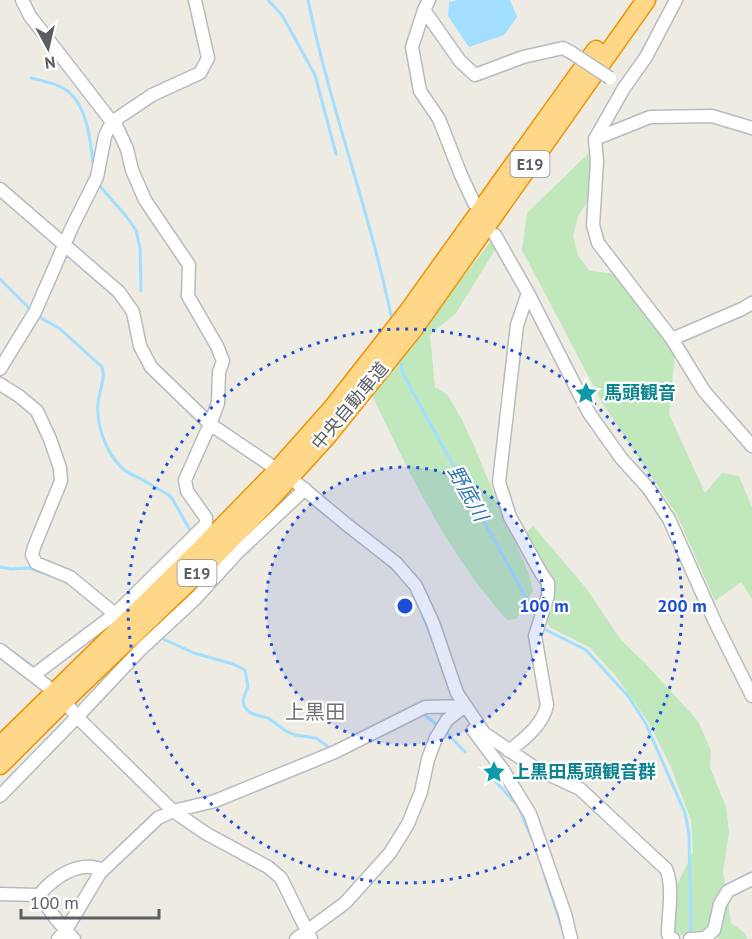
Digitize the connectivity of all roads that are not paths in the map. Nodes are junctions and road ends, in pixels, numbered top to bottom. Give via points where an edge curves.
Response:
1 (22, 0) edge
2 (195, 0) edge
3 (631, 0) edge
4 (646, 0) edge
5 (676, 0) edge
6 (426, 5) edge
7 (624, 88) junction
8 (113, 121) junction
9 (752, 128) edge
10 (595, 139) junction
11 (0, 189) edge
12 (474, 203) dead end
13 (495, 235) dead end
14 (64, 245) junction
15 (528, 293) junction
16 (752, 303) edge
17 (411, 320) junction
18 (672, 339) junction
19 (380, 359) junction
20 (0, 369) edge
21 (0, 384) edge
22 (210, 424) junction
23 (752, 446) edge
24 (269, 464) dead end
25 (115, 614) junction
26 (0, 650) edge
27 (34, 675) junction
28 (47, 686) dead end
29 (752, 696) edge
30 (465, 706) junction
31 (73, 713) junction
32 (0, 746) edge
33 (509, 751) junction
34 (0, 765) edge
35 (0, 796) edge
36 (173, 811) junction
37 (103, 870) junction
38 (752, 879) edge
39 (0, 894) edge
40 (39, 895) junction
41 (309, 935) edge
42 (66, 936) edge
43 (705, 938) edge
44 (296, 939) edge
45 (572, 939) edge
46 (673, 939) edge
47 (690, 939) edge

1 - 8 street via 30,16
2 - 8 street via 207,58 200,73 152,95
3 - 17 highway, 中央自動車道 / E19
4 - 17 highway, 中央自動車道 / E19
5 - 7 street via 646,57
6 - 7 street, bridge via 460,61 475,75 523,57 563,48
6 - 12 street via 412,47 420,91 439,119
7 - 10 street
8 - 14 street via 105,136 97,177
8 - 22 street via 128,149 145,200 189,265 188,296 223,361 218,403
9 - 10 street via 712,116 650,117
10 - 18 street via 592,225 598,243
11 - 14 street
13 - 15 street
14 - 20 street via 35,312
14 - 22 street via 124,298 133,312 140,346 151,367
15 - 29 street via 589,413 669,519
15 - 33 street via 517,326 499,482 510,517 548,583 535,636 546,698 541,722
16 - 18 street
17 - 19 highway, 中央自動車道 / E19
18 - 23 street via 704,391
19 - 32 highway, 中央自動車道 / E19 via 199,551
19 - 34 highway, 中央自動車道 / E19 via 327,436 268,501
21 - 25 street via 37,411 60,468 61,481 32,555 36,563 70,577
22 - 24 street
22 - 25 street via 185,480 206,524
25 - 27 street
26 - 27 street
27 - 28 street
30 - 31 street via 417,586 396,563 301,486 196,598
30 - 33 street via 484,734
30 - 36 street via 425,707 335,752 215,801
30 - 41 street via 447,720 436,738 421,792 390,853 345,903
30 - 45 street via 465,718 530,814
31 - 35 street
31 - 36 street
33 - 46 street via 580,789 666,869 670,886 668,934
36 - 37 street via 158,818
36 - 41 street via 281,878
37 - 40 street via 85,868 61,874
37 - 42 street
38 - 43 street via 728,891 720,904 714,930
39 - 40 street
40 - 42 street
41 - 44 street
43 - 47 street

